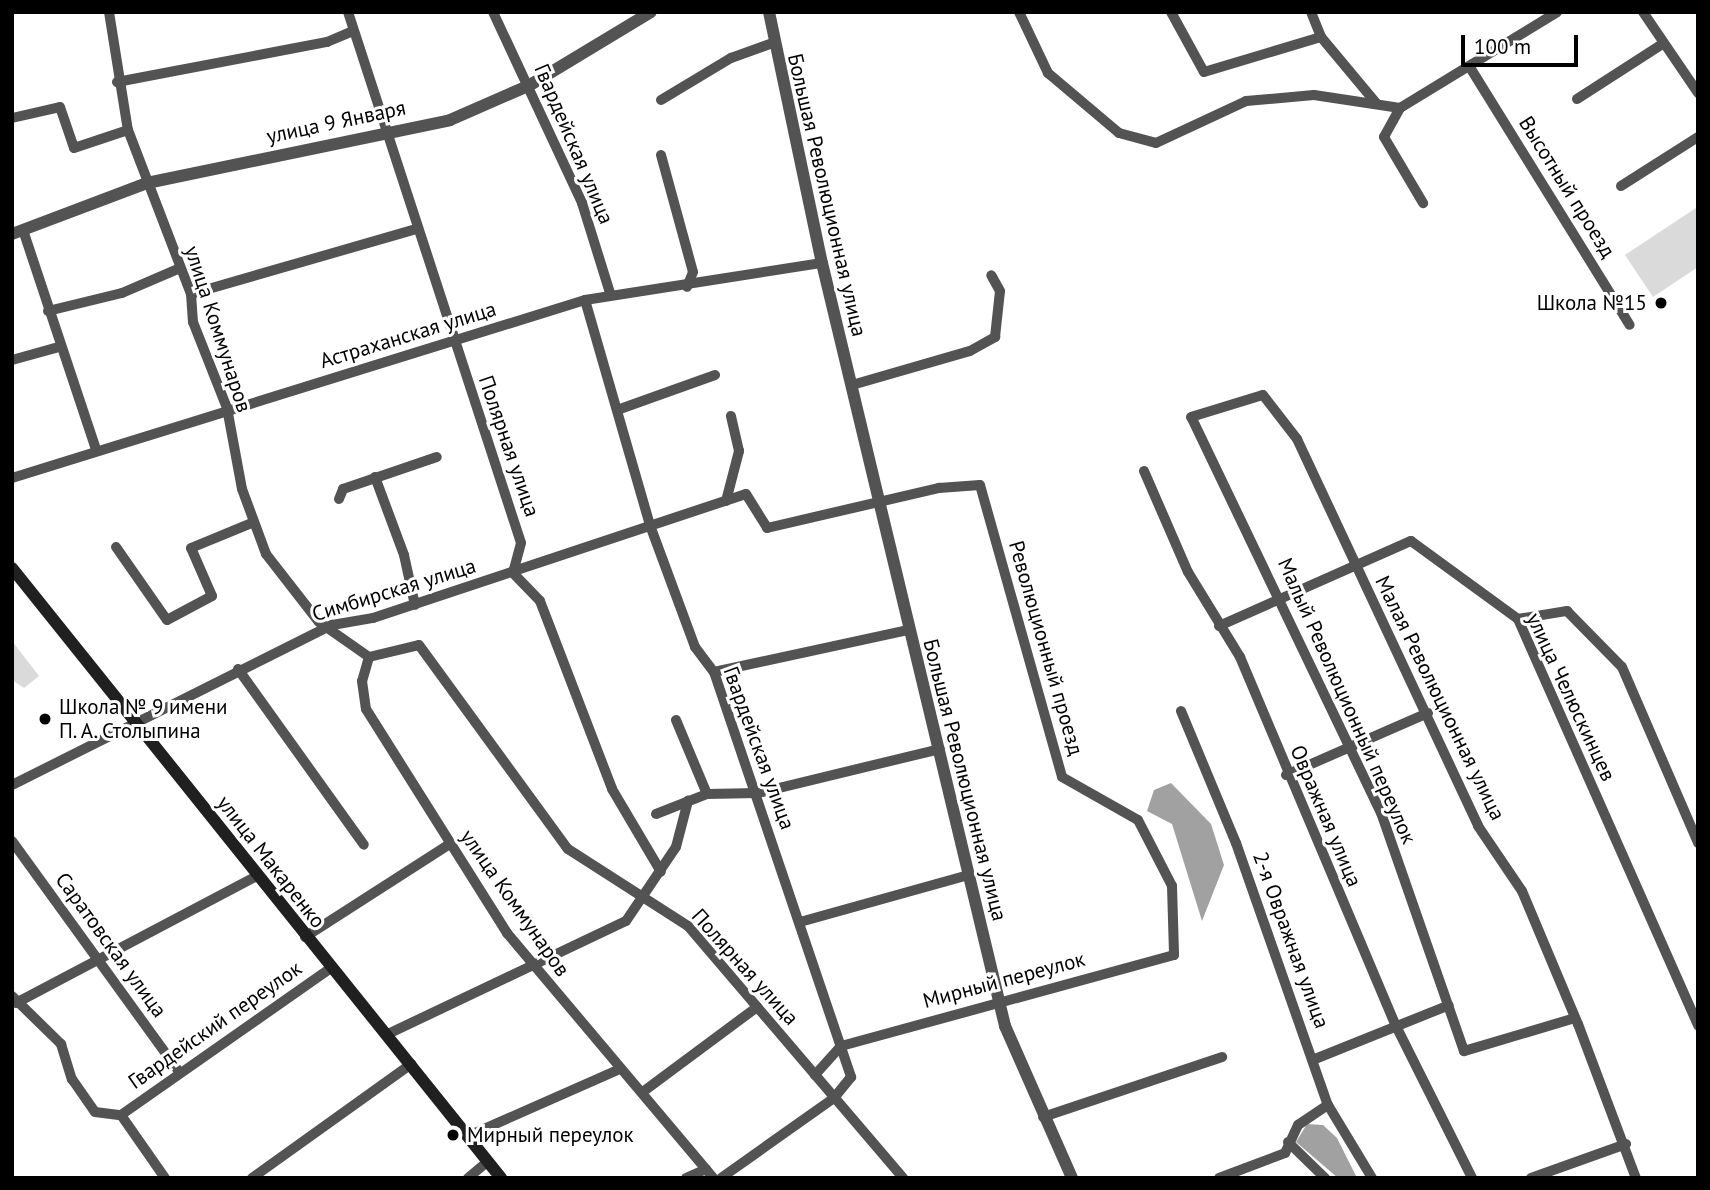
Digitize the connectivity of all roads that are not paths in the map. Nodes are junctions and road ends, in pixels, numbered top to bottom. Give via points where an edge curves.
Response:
1 (109, 12) edge
2 (348, 12) edge
3 (493, 12) edge
4 (651, 12) edge
5 (769, 12) edge
6 (1019, 12) edge
7 (1171, 12) edge
8 (1311, 12) edge
9 (1557, 12) edge
10 (1643, 12) edge
11 (353, 31) junction
12 (1321, 37) junction
13 (773, 43) junction
14 (1664, 43) junction
15 (1471, 69) junction
16 (117, 82) junction
17 (530, 85) junction
18 (1698, 93) edge
19 (1577, 99) dead end
20 (661, 100) dead end
21 (1376, 103) junction
22 (1400, 108) junction
23 (12, 118) edge
24 (128, 130) junction
25 (384, 130) junction
26 (1698, 137) edge
27 (661, 155) dead end
28 (148, 183) junction
29 (1621, 186) dead end
30 (1423, 203) dead end
31 (416, 229) junction
32 (18, 232) edge
33 (822, 264) junction
34 (180, 268) junction
35 (991, 275) dead end
36 (687, 287) junction
37 (610, 293) junction
38 (191, 294) junction
39 (585, 300) junction
40 (48, 311) junction
41 (1630, 325) dead end
42 (453, 342) junction
43 (59, 347) junction
44 (12, 360) edge
45 (715, 375) dead end
46 (852, 385) junction
47 (1263, 396) joint
48 (227, 408) junction
49 (620, 409) junction
50 (731, 416) dead end
51 (96, 449) junction
52 (437, 457) dead end
53 (1144, 471) dead end
54 (375, 477) junction
55 (12, 478) edge
56 (339, 499) dead end
57 (726, 501) junction
58 (881, 505) junction
59 (254, 522) junction
60 (652, 528) junction
61 (116, 547) dead end
62 (1356, 567) junction
63 (12, 568) edge
64 (513, 573) junction
65 (1282, 598) junction
66 (415, 605) junction
67 (1518, 619) junction
68 (332, 625) junction
69 (1219, 626) junction
70 (908, 630) junction
71 (369, 657) junction
72 (238, 669) junction
73 (714, 672) junction
74 (1181, 711) dead end
75 (1428, 713) junction
76 (134, 719) junction
77 (676, 720) dead end
78 (1347, 748) junction
79 (940, 749) junction
80 (1286, 775) junction
81 (12, 785) edge
82 (758, 793) junction
83 (707, 794) junction
84 (688, 802) junction
85 (656, 814) dead end
86 (12, 841) edge
87 (1698, 843) edge
88 (450, 844) junction
89 (364, 845) dead end
90 (661, 872) junction
91 (968, 875) junction
92 (257, 876) junction
93 (644, 898) junction
94 (800, 922) junction
95 (305, 937) junction
96 (1174, 955) joint
97 (100, 962) junction
98 (331, 968) junction
99 (532, 968) junction
100 (14, 999) edge
101 (1001, 1000) junction
102 (1449, 1005) junction
103 (757, 1007) junction
104 (1575, 1018) junction
105 (1698, 1026) edge
106 (1397, 1028) junction
107 (390, 1033) junction
108 (841, 1046) junction
109 (1222, 1057) dead end
110 (1315, 1059) junction
111 (411, 1064) junction
112 (620, 1069) junction
113 (179, 1072) junction
114 (815, 1075) junction
115 (644, 1091) junction
116 (834, 1098) junction
117 (1328, 1105) junction
118 (121, 1115) junction
119 (1043, 1117) junction
120 (468, 1136) junction
121 (1288, 1142) junction
122 (1626, 1144) junction
123 (488, 1161) junction
124 (706, 1169) junction
125 (1070, 1177) edge
126 (165, 1178) edge
127 (252, 1178) edge
128 (468, 1178) edge
129 (501, 1178) edge
130 (686, 1178) edge
131 (713, 1178) edge
132 (720, 1178) edge
133 (903, 1178) edge
134 (1219, 1178) edge
135 (1325, 1178) edge
136 (1371, 1178) edge
137 (1472, 1178) edge
138 (1531, 1178) edge
139 (1636, 1178) edge

1 - 16 street, улица Коммунаров
2 - 11 street, Полярная улица
3 - 17 street, Гвардейская улица
4 - 17 street, улица 9 Января
5 - 13 street, Большая Революционная улица
6 - 21 street via 1048,73 1119,132 1156,144 1246,101 1314,95
7 - 12 street via 1204,72
8 - 12 street
9 - 15 street
10 - 14 street
11 - 16 street via 327,42
11 - 25 street, Полярная улица
12 - 21 street
13 - 20 street via 731,58
13 - 33 street, Большая Революционная улица
14 - 18 street
14 - 19 street
15 - 22 street
15 - 41 street, Высотный проезд
16 - 24 street, улица Коммунаров
17 - 25 street, улица 9 Января via 450,120
17 - 37 street, Гвардейская улица via 582,203
21 - 22 street
22 - 30 street via 1384,137
23 - 24 street via 60,107 74,148
24 - 28 street, улица Коммунаров
25 - 28 street, улица 9 Января
25 - 31 street, Полярная улица
26 - 29 street
27 - 36 street via 693,272
28 - 32 street, улица 9 Января
28 - 34 street, улица Коммунаров
31 - 38 street
31 - 42 street, Полярная улица
32 - 40 street
33 - 36 street, Астраханская улица
33 - 46 street, Большая Революционная улица
34 - 38 street, улица Коммунаров
34 - 40 street via 122,293
35 - 46 street via 999,291 995,337 970,351
36 - 37 street, Астраханская улица
37 - 39 street, Астраханская улица
38 - 48 street, улица Коммунаров via 203,355
39 - 42 street, Астраханская улица
39 - 49 street, Гвардейская улица
40 - 43 street
42 - 48 street, Астраханская улица
42 - 64 street, Полярная улица via 521,543
43 - 44 street
43 - 51 street
45 - 49 street
46 - 58 street, Большая Революционная улица
47 - 62 street, Малая Революционная улица via 1297,439
47 - 65 street, Малый Революционный переулок via 1191,417
48 - 51 street, Астраханская улица
48 - 59 street, улица Коммунаров
49 - 60 street, Гвардейская улица
50 - 57 street via 739,451
51 - 55 street, Астраханская улица
52 - 54 street
53 - 69 street, Овражная улица
54 - 56 street via 343,489
54 - 66 street via 404,555
57 - 58 street, Симбирская улица via 746,494 767,528
57 - 60 street, Симбирская улица
58 - 70 street, Большая Революционная улица
58 - 96 street, Революционный проезд via 939,488 979,485 1062,777 1138,820 1172,886
59 - 61 street via 191,548 212,596 167,620
59 - 68 street, улица Коммунаров via 266,554 319,622
60 - 64 street, Симбирская улица
60 - 73 street, Гвардейская улица via 695,647
62 - 65 street, улица Челюскинцев
62 - 67 street, улица Челюскинцев via 1411,541
62 - 75 street, Малая Революционная улица
63 - 76 main road, улица Макаренко
64 - 66 street, Симбирская улица
64 - 90 street via 540,601 612,789
65 - 69 street, улица Челюскинцев
65 - 78 street, Малый Революционный переулок
66 - 68 street, Симбирская улица
67 - 87 street via 1567,611 1622,667
67 - 105 street, улица Челюскинцев
68 - 71 street, улица Коммунаров
68 - 72 street, Симбирская улица
69 - 80 street, Овражная улица via 1240,657
70 - 73 street
70 - 79 street, Большая Революционная улица
71 - 88 street, улица Коммунаров via 362,681 366,709
71 - 93 street, Полярная улица via 419,645 464,700 568,849
72 - 76 street, Симбирская улица
72 - 89 street
73 - 82 street, Гвардейская улица
74 - 110 street, 2-я Овражная улица
75 - 78 street
75 - 104 street, Малая Революционная улица via 1478,827 1522,891
76 - 81 street, Симбирская улица
76 - 92 main road, улица Макаренко
77 - 83 street
78 - 80 street
78 - 102 street, Малый Революционный переулок via 1382,815
79 - 82 street
79 - 91 street, Большая Революционная улица
80 - 106 street, Овражная улица
82 - 83 street
82 - 94 street, Гвардейская улица
83 - 84 street
84 - 85 street
84 - 90 street via 676,847
86 - 97 street, Саратовская улица
88 - 95 street, Гвардейский переулок
88 - 99 street, улица Коммунаров
90 - 93 street
91 - 94 street
91 - 101 street, Большая Революционная улица
92 - 95 main road, улица Макаренко
92 - 97 street
93 - 99 street via 625,922
93 - 103 street, Полярная улица via 688,926
94 - 108 street, Гвардейская улица
95 - 98 main road, улица Макаренко
96 - 101 street, Мирный переулок
97 - 100 street
97 - 113 street, Саратовская улица
98 - 107 main road, улица Макаренко
98 - 113 street, Гвардейский переулок
99 - 107 street
99 - 112 street, улица Коммунаров
100 - 118 street via 61,1044 72,1079 95,1112
101 - 108 street, Мирный переулок
101 - 119 street, Большая Революционная улица
102 - 104 street, Малый Революционный переулок via 1464,1051
102 - 106 street
103 - 114 street, Полярная улица
103 - 115 street
104 - 122 street, Малая Революционная улица
106 - 110 street
106 - 137 street, Овражная улица
107 - 111 main road, улица Макаренко
108 - 114 street
108 - 116 street, Гвардейская улица via 851,1077
109 - 119 street
110 - 117 street, 2-я Овражная улица
111 - 120 main road, улица Макаренко
111 - 127 street
112 - 115 street, улица Коммунаров
112 - 120 street
113 - 118 street, Гвардейский переулок
114 - 116 street, Полярная улица
115 - 124 street, улица Коммунаров
116 - 132 street
116 - 133 street, Полярная улица
117 - 121 street via 1298,1125
117 - 136 street, 2-я Овражная улица
118 - 126 street
119 - 125 street, Большая Революционная улица
120 - 123 main road, улица Макаренко
121 - 134 street via 1285,1153
121 - 135 street
122 - 138 street
122 - 139 street, Малая Революционная улица
123 - 128 street
123 - 129 main road, улица Макаренко
124 - 130 street
124 - 131 street, улица Коммунаров

